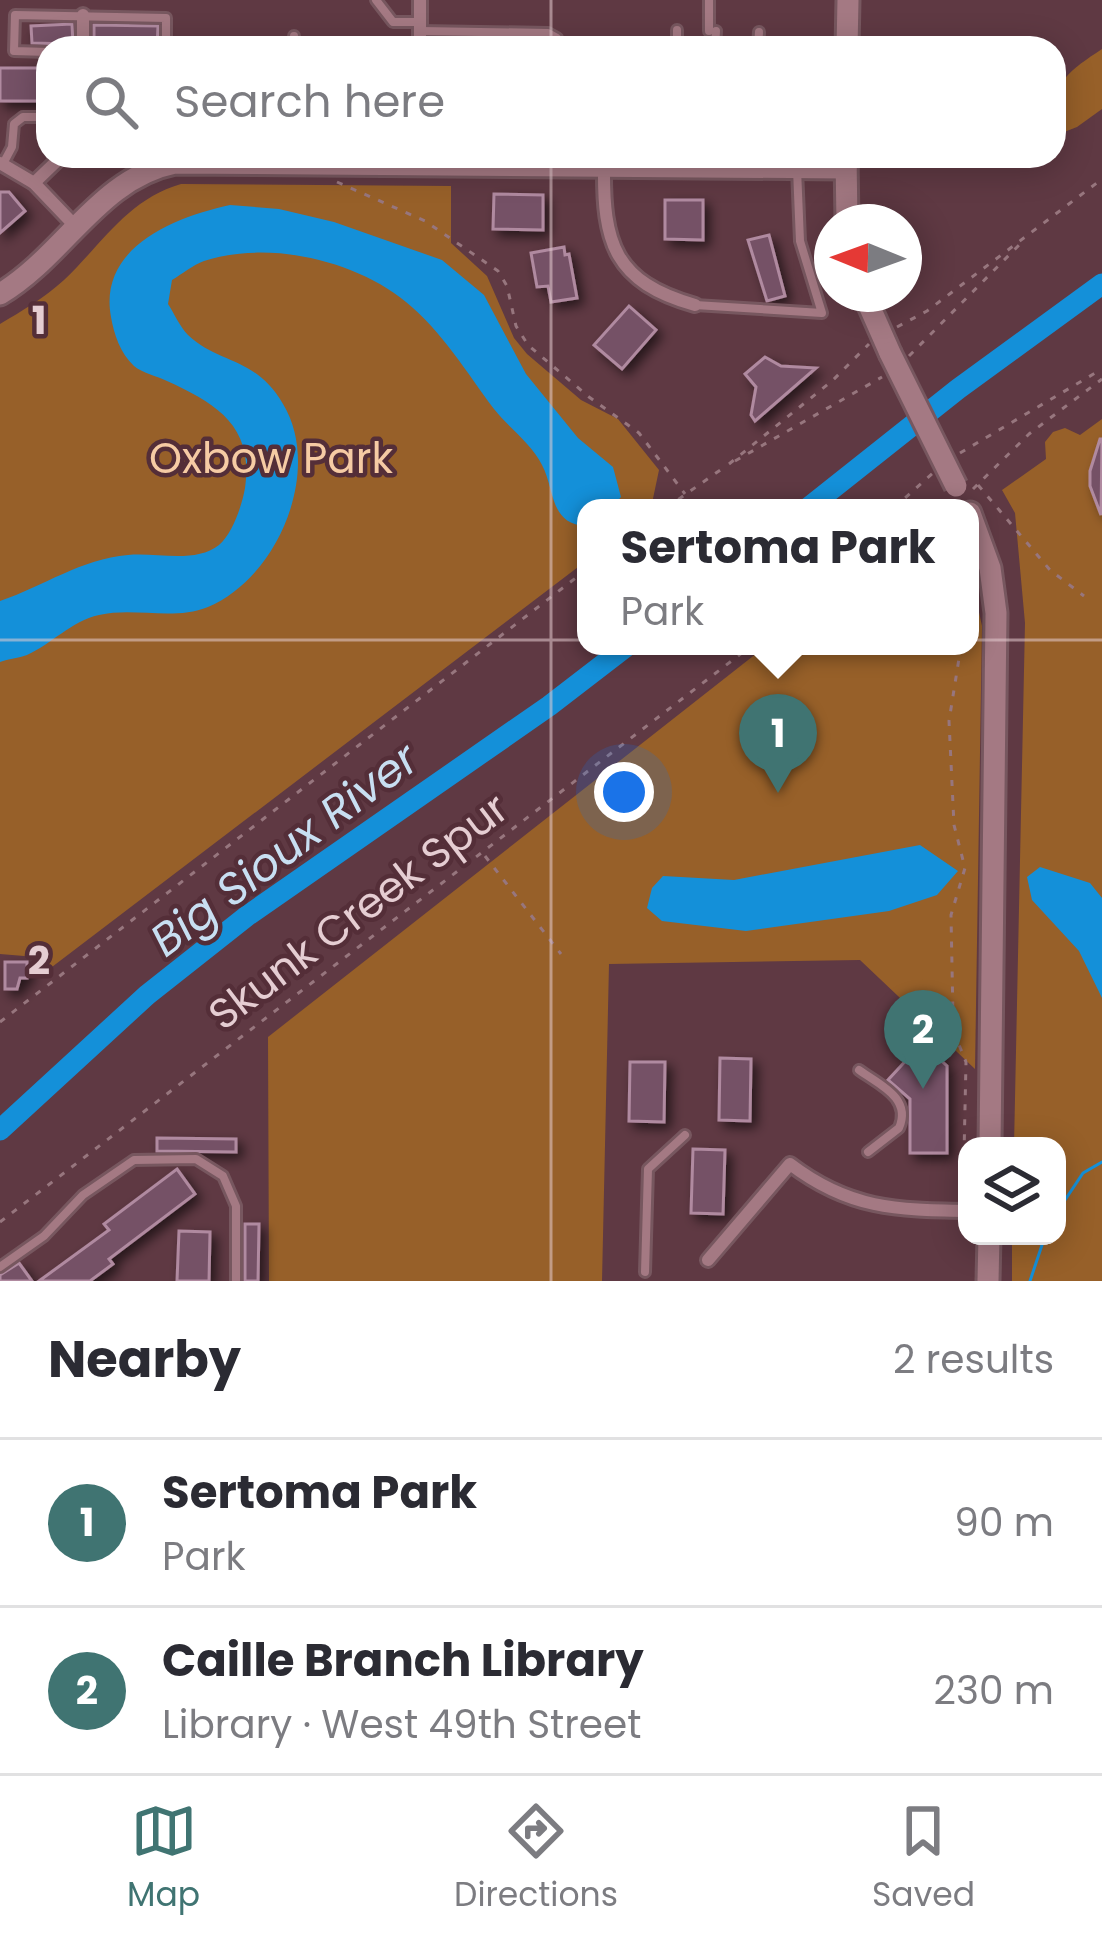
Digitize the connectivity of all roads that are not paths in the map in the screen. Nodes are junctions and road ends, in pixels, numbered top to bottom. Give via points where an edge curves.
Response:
1 (376, 0) edge
2 (420, 0) edge
3 (709, 0) edge
4 (848, 0) edge
5 (83, 15) junction
6 (420, 27) junction
7 (677, 30) dead end
8 (759, 32) dead end
9 (83, 36) edge
10 (166, 36) edge
11 (420, 36) edge
12 (553, 36) edge
13 (677, 36) edge
14 (713, 36) edge
15 (759, 36) edge
16 (847, 36) edge
17 (36, 52) edge
18 (36, 117) edge
19 (2, 164) edge
20 (50, 168) edge
21 (154, 168) edge
22 (604, 168) edge
23 (797, 168) edge
24 (846, 168) edge
25 (34, 183) junction
26 (847, 204) edge
27 (77, 228) junction
28 (0, 294) edge
29 (695, 305) joint
30 (872, 312) edge
31 (966, 498) edge
32 (979, 536) edge
33 (859, 1070) dead end
34 (685, 1135) dead end
35 (990, 1137) edge
36 (868, 1152) dead end
37 (958, 1211) edge
38 (989, 1245) edge
39 (708, 1260) dead end
40 (0, 1267) edge
41 (645, 1272) dead end
42 (236, 1281) edge
43 (988, 1281) edge

1 - 6 lane via 393,22
2 - 6 street
3 - 14 lane
4 - 16 main road
5 - 9 street
5 - 10 lane via 166,18
5 - 17 lane via 15,15 14,51
6 - 11 street
6 - 12 lane
7 - 13 lane
8 - 15 lane
18 - 19 lane via 14,124
19 - 25 street
20 - 25 street
21 - 27 main road via 133,176
22 - 29 street via 604,222 614,250 663,295
23 - 29 lane via 800,241 822,314
24 - 26 main road
25 - 27 street
27 - 28 main road
30 - 31 main road, bridge
32 - 35 main road via 997,631
33 - 36 lane via 903,1107 899,1128
34 - 41 lane via 648,1169
37 - 39 street via 869,1205 790,1164
38 - 43 main road
40 - 42 lane via 134,1160 196,1159 224,1176 236,1206

